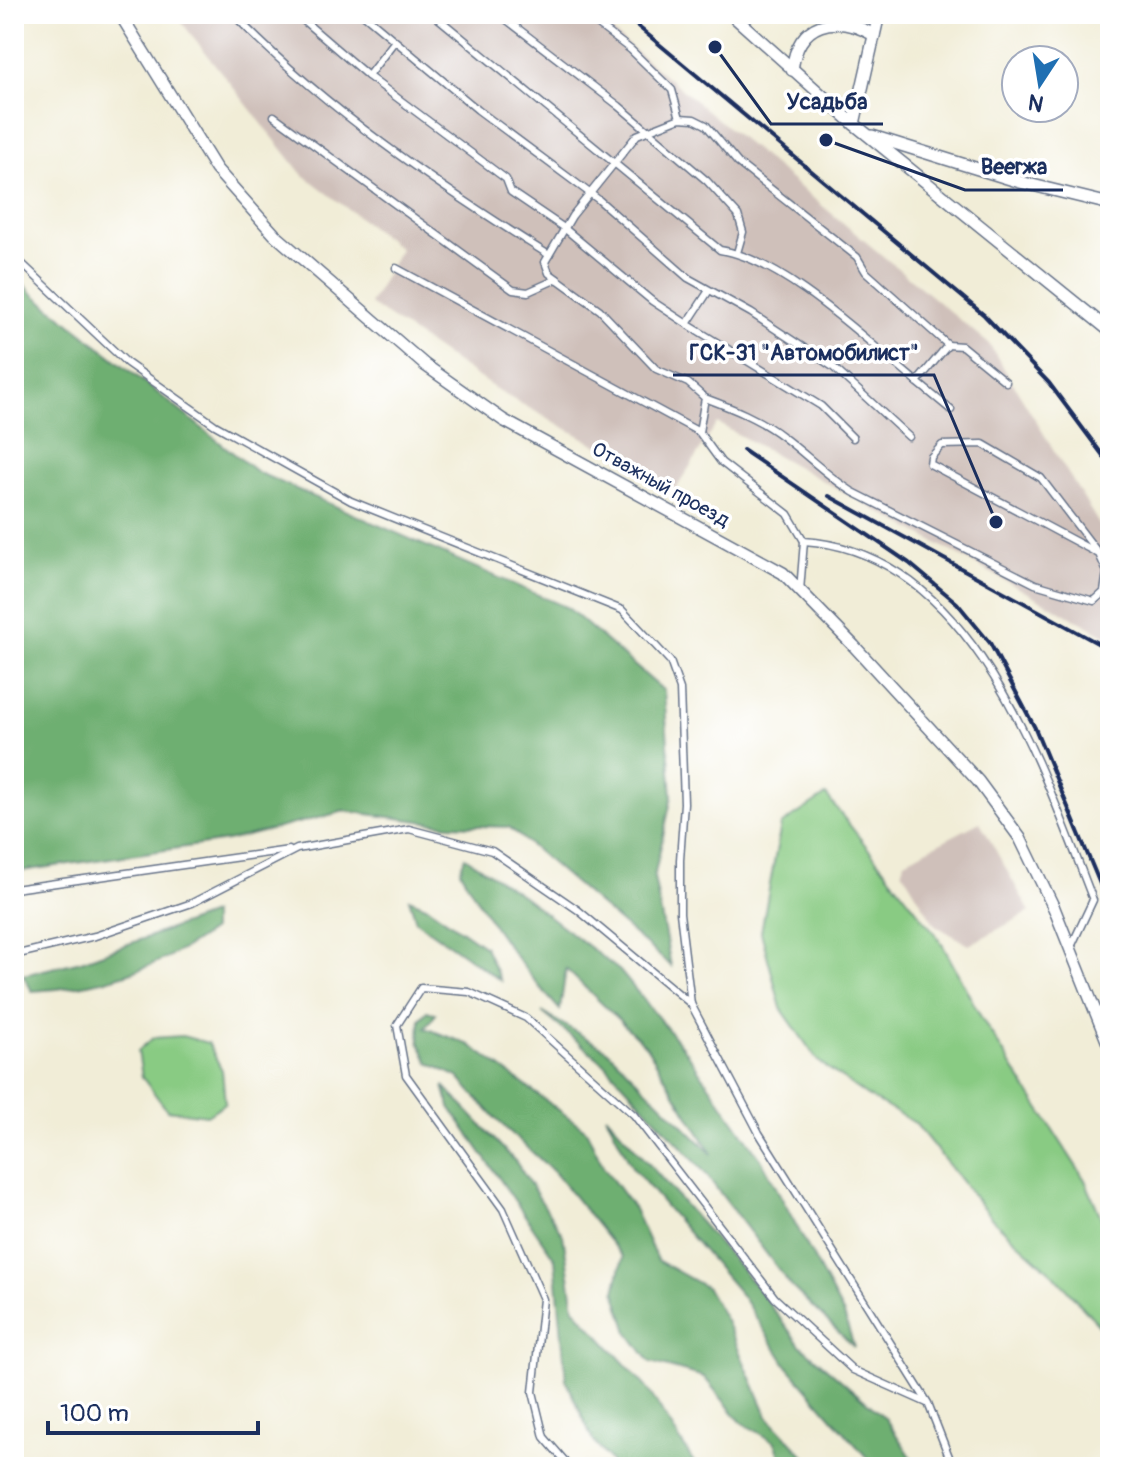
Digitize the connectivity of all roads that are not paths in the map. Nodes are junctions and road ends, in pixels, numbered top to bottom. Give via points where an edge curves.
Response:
1 (120, 14) edge
2 (233, 14) edge
3 (296, 14) edge
4 (363, 14) edge
5 (433, 14) edge
6 (499, 14) edge
7 (584, 14) edge
8 (731, 14) edge
9 (879, 14) edge
10 (874, 35) junction
11 (394, 42) junction
12 (792, 70) junction
13 (368, 76) junction
14 (274, 116) dead end
15 (680, 118) junction
16 (854, 124) junction
17 (647, 130) junction
18 (866, 133) junction
19 (616, 162) junction
20 (589, 196) junction
21 (1110, 204) edge
22 (564, 228) junction
23 (737, 253) junction
24 (549, 255) junction
25 (14, 256) edge
26 (396, 268) dead end
27 (557, 279) junction
28 (708, 292) junction
29 (687, 324) junction
30 (1110, 331) edge
31 (948, 345) junction
32 (917, 382) junction
33 (1006, 382) dead end
34 (705, 398) junction
35 (951, 410) dead end
36 (699, 432) junction
37 (909, 437) dead end
38 (853, 438) dead end
39 (804, 541) junction
40 (1099, 554) junction
41 (800, 591) junction
42 (297, 849) junction
43 (14, 889) edge
44 (1070, 949) junction
45 (14, 955) edge
46 (691, 1004) junction
47 (1110, 1048) edge
48 (928, 1403) junction
49 (570, 1467) edge
50 (953, 1467) edge

1 - 41 street, Отважный проезд via 216,169 275,235 425,365 503,420 783,573
2 - 24 lane via 284,67 333,105
3 - 13 lane
4 - 11 lane
5 - 19 lane
6 - 17 lane
7 - 15 lane via 672,90
8 - 12 street
9 - 10 street
10 - 12 street via 852,23 808,31 795,51
10 - 16 street
11 - 13 lane
11 - 20 lane
12 - 16 street
13 - 22 lane via 506,179 511,192
14 - 27 lane via 513,290 528,292
15 - 17 lane
15 - 31 lane via 706,125 724,151 819,224
16 - 18 street
17 - 19 lane
17 - 23 lane via 738,215 743,232
18 - 21 street via 1020,182
18 - 30 street
19 - 20 lane
19 - 23 lane via 720,250
20 - 22 lane
20 - 28 lane
22 - 24 lane
22 - 29 lane
23 - 32 lane via 797,285
24 - 27 lane via 545,262
25 - 46 lane via 127,363 215,425 351,501 622,610 670,661 680,689 680,913
26 - 36 lane
27 - 34 lane via 600,310 656,369 688,383
28 - 29 lane
28 - 37 lane via 751,313 833,367
29 - 38 lane via 821,406
31 - 32 lane
31 - 33 lane via 962,346
32 - 35 lane
34 - 36 lane
34 - 40 lane via 783,436 853,492 1035,584 1094,601 1104,592 1107,572
36 - 39 lane via 721,462 788,514
39 - 41 lane
39 - 44 lane via 829,542 900,570 970,640 990,668 1030,746 1093,900
40 - 40 lane via 1041,478 983,444 942,445 931,457 930,464
41 - 44 street, Отважный проезд via 978,781 1020,838
42 - 43 lane
42 - 45 lane via 192,903 95,936
42 - 46 lane via 409,829 492,851 578,910
44 - 47 street, Отважный проезд
46 - 48 lane via 759,1133
48 - 49 lane via 853,1370 775,1298 634,1115 526,1018 469,992 421,988 397,1025 406,1075 503,1209 543,1299 533,1392 544,1437
48 - 50 lane

